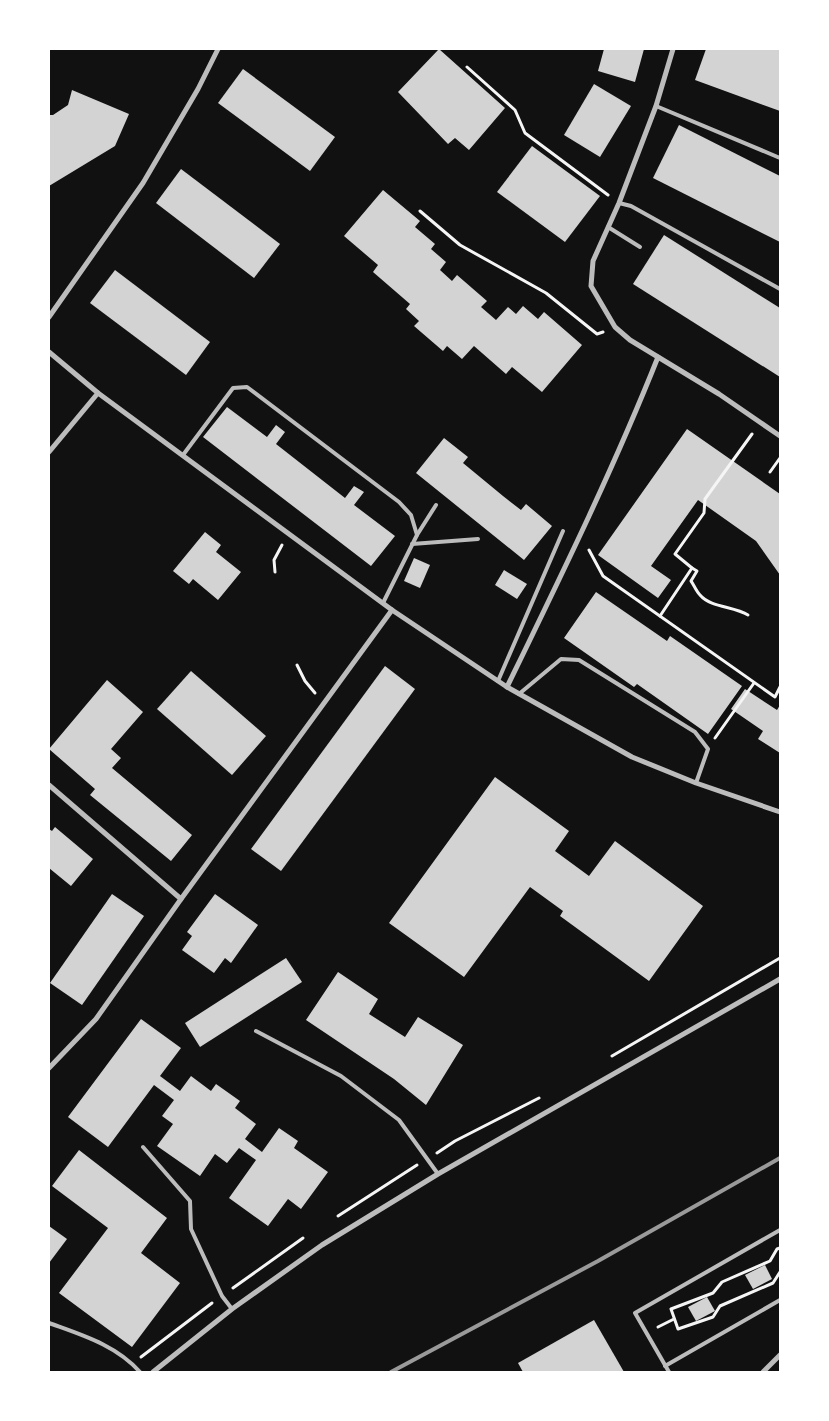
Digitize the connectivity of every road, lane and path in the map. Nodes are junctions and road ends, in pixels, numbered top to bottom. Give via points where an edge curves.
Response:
1 (218, 49) edge
2 (672, 49) edge
3 (466, 67) dead end
4 (656, 106) junction
5 (780, 158) edge
6 (619, 203) junction
7 (420, 211) dead end
8 (608, 227) junction
9 (640, 248) dead end
10 (780, 288) edge
11 (49, 317) edge
12 (615, 327) junction
13 (49, 352) edge
14 (658, 357) junction
15 (98, 393) junction
16 (761, 423) junction
17 (780, 436) edge
18 (49, 452) edge
19 (183, 455) junction
20 (780, 458) edge
21 (770, 472) dead end
22 (436, 504) dead end
23 (563, 531) dead end
24 (290, 535) junction
25 (417, 535) junction
26 (580, 536) junction
27 (478, 539) dead end
28 (412, 544) junction
29 (692, 568) junction
30 (275, 572) dead end
31 (383, 603) junction
32 (392, 610) junction
33 (748, 615) dead end
34 (660, 616) junction
35 (297, 666) dead end
36 (498, 681) junction
37 (754, 683) junction
38 (507, 687) junction
39 (780, 687) edge
40 (519, 694) junction
41 (324, 703) junction
42 (708, 749) junction
43 (696, 783) junction
44 (49, 785) edge
45 (780, 812) edge
46 (181, 899) junction
47 (780, 979) edge
48 (256, 1031) dead end
49 (49, 1068) edge
50 (143, 1147) dead end
51 (438, 1174) junction
52 (780, 1230) edge
53 (780, 1248) edge
54 (780, 1272) edge
55 (780, 1300) edge
56 (232, 1309) junction
57 (674, 1319) junction
58 (668, 1322) dead end
59 (49, 1323) edge
60 (780, 1355) edge
61 (665, 1366) junction
62 (140, 1372) edge
63 (153, 1372) edge
64 (669, 1372) edge
65 (763, 1372) edge

1 - 11 street via 198,90 143,183
2 - 4 street
3 - 6 path via 515,110 525,133
4 - 5 lane
4 - 6 street
6 - 8 street
6 - 10 lane via 632,206
7 - 12 path via 460,245 546,293 597,334
8 - 9 lane
8 - 12 street via 593,261 591,286
12 - 14 street
13 - 15 street
14 - 16 street
14 - 26 street
15 - 18 street
15 - 19 street
16 - 17 street
16 - 29 path via 705,499 704,513 675,554
19 - 24 street
19 - 25 lane via 233,388 247,387 399,502 411,515
20 - 21 path
22 - 25 lane
23 - 36 lane
24 - 30 path via 274,560
24 - 31 street
25 - 28 lane
26 - 34 path via 603,576
26 - 38 street
27 - 28 lane
28 - 31 lane
29 - 33 path via 696,571 691,581 700,596
29 - 34 path
31 - 32 street
32 - 36 street
32 - 41 street
34 - 37 path
35 - 41 path via 305,682
36 - 38 street
37 - 39 path via 775,697
37 - 42 path
38 - 40 street
40 - 42 lane via 561,659 579,660 695,732
40 - 43 street via 632,757
41 - 46 street
42 - 43 lane
43 - 45 street
44 - 46 street
46 - 49 street via 96,1019
47 - 51 street
48 - 51 lane via 341,1076 399,1120
50 - 56 lane via 190,1201 191,1229 222,1296
51 - 56 street via 322,1245
52 - 61 lane via 634,1313
53 - 57 path via 770,1261 722,1282 713,1293 672,1310
54 - 57 path via 773,1283 720,1306 713,1317 678,1329
55 - 61 lane
56 - 63 street
57 - 58 path
59 - 62 lane via 102,1343
60 - 65 street
61 - 64 lane

